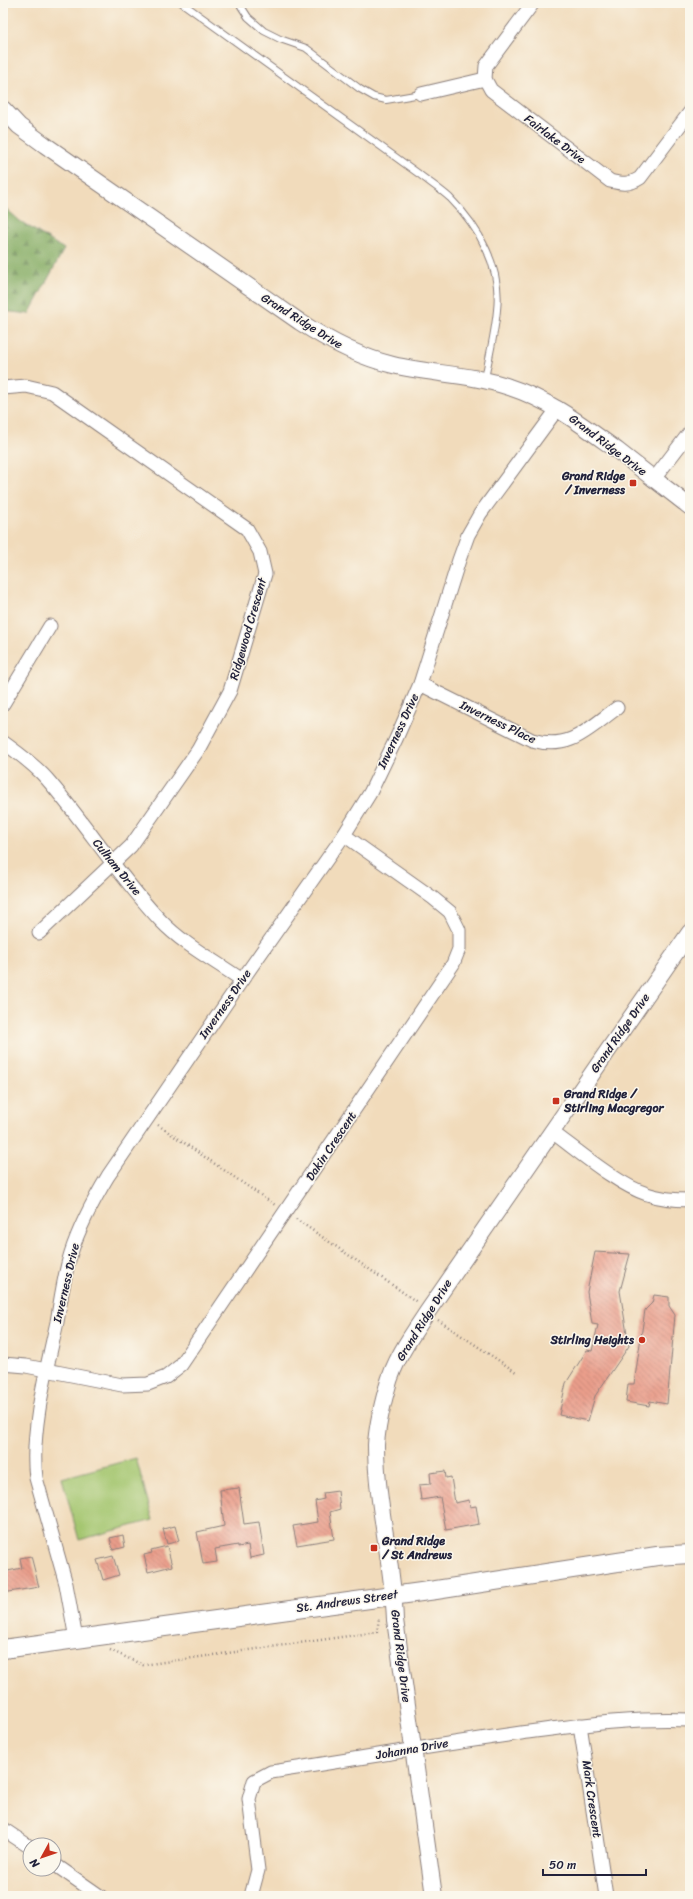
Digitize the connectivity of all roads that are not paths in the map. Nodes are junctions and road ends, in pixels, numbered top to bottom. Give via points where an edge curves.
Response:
1 (182, 3) edge
2 (239, 3) edge
3 (533, 3) edge
4 (485, 79) junction
5 (421, 94) joint
6 (3, 109) edge
7 (690, 112) edge
8 (485, 380) junction
9 (3, 388) edge
10 (558, 408) junction
11 (690, 432) edge
12 (654, 479) junction
13 (690, 507) edge
14 (50, 626) dead end
15 (420, 684) junction
16 (3, 704) edge
17 (617, 708) dead end
18 (3, 742) edge
19 (344, 835) junction
20 (114, 864) junction
21 (690, 932) edge
22 (39, 933) dead end
23 (242, 980) junction
24 (552, 1132) junction
25 (690, 1200) edge
26 (3, 1364) edge
27 (46, 1372) junction
28 (690, 1554) edge
29 (393, 1594) junction
30 (76, 1639) junction
31 (3, 1649) edge
32 (690, 1720) edge
33 (580, 1725) junction
34 (413, 1749) junction
35 (3, 1829) edge
36 (22, 1842) edge
37 (62, 1870) edge
38 (100, 1896) edge
39 (251, 1896) edge
40 (434, 1896) edge
41 (606, 1896) edge

1 - 8 lane via 419,174 450,198 478,232 489,253 496,280 498,308
2 - 5 lane via 248,17 264,31 306,48 374,97 386,100
3 - 4 street via 486,66
4 - 5 street
4 - 7 street, Fairlake Drive via 491,90 610,181 622,184 640,178
6 - 8 street, Grand Ridge Drive via 19,126 45,146 329,341 360,355 393,365
8 - 10 street, Grand Ridge Drive via 536,396
9 - 20 street, Ridgewood Crescent via 26,386 52,392 247,529 260,552 265,574 230,691 198,750 131,846
10 - 12 street, Grand Ridge Drive
10 - 15 street, Inverness Drive via 480,514 468,535
11 - 12 street
12 - 13 street, Grand Ridge Drive
14 - 16 street
15 - 17 street, Inverness Place via 532,740 546,744 560,744 576,737
15 - 19 street, Inverness Drive via 370,793
18 - 20 street, Culham Drive via 46,778
19 - 23 street, Inverness Drive
19 - 27 street, Dakin Crescent via 450,912 460,930 459,949 453,964 181,1365 166,1376 148,1384 129,1385
20 - 22 street, Ridgewood Crescent
20 - 23 street, Culham Drive via 174,934
21 - 24 street, Grand Ridge Drive
23 - 27 street, Inverness Drive via 90,1205 71,1254
24 - 25 street via 622,1181 646,1194 672,1200
24 - 29 street, Grand Ridge Drive via 408,1342 387,1387 376,1444
26 - 27 street, Dakin Crescent via 26,1366
27 - 30 street, Inverness Drive via 34,1446 34,1463 66,1584
28 - 29 main road, St. Andrews Street via 658,1556 436,1590
29 - 30 main road, St. Andrews Street
29 - 34 street, Grand Ridge Drive
30 - 31 main road, St. Andrews Street
32 - 33 street, Johanna Drive
33 - 34 street, Johanna Drive
33 - 41 street, Mark Crescent
34 - 39 street, Johanna Drive via 272,1772 254,1781 248,1799 258,1870
34 - 40 street, Grand Ridge Drive
35 - 36 street
37 - 38 street

